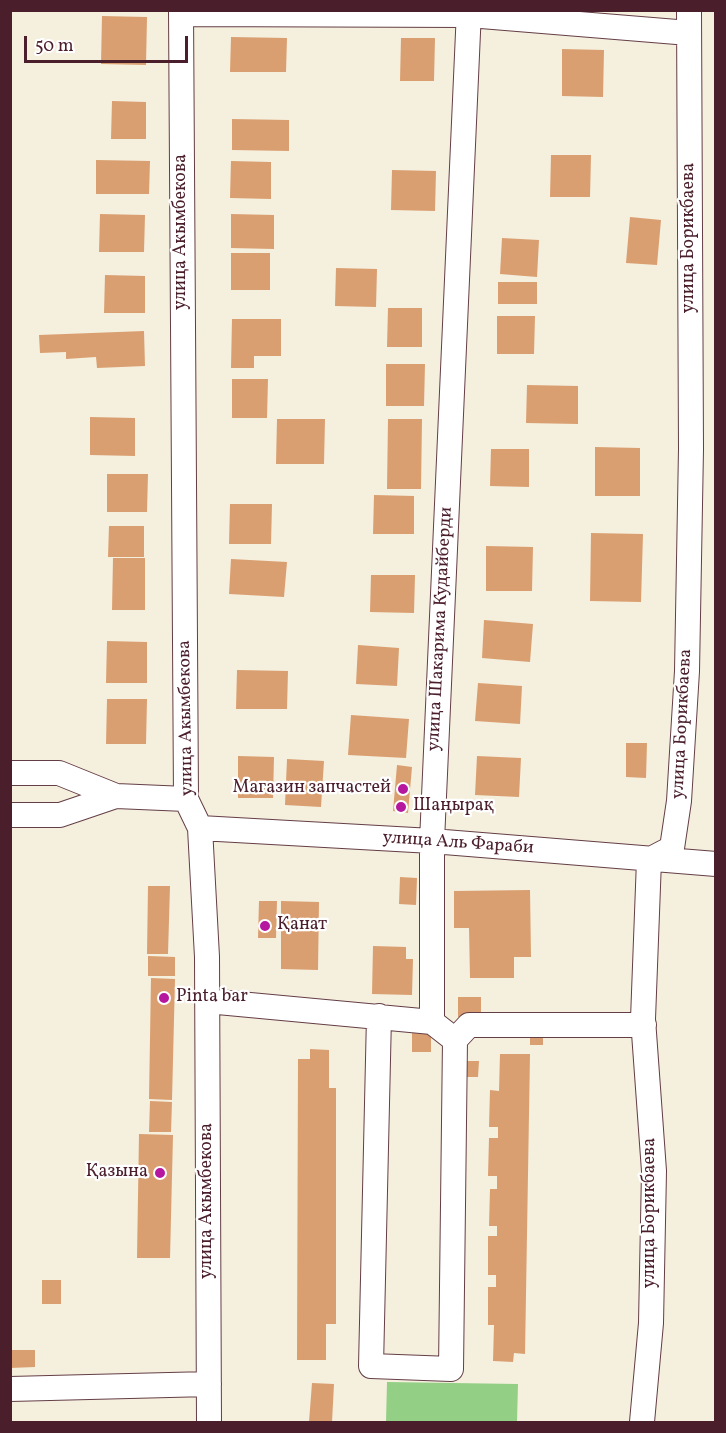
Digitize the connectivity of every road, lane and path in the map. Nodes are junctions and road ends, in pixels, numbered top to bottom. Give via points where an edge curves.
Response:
1 (181, 12) edge
2 (469, 13) edge
3 (689, 22) edge
4 (10, 773) edge
5 (116, 796) junction
6 (186, 799) junction
7 (10, 814) edge
8 (200, 828) junction
9 (432, 841) junction
10 (650, 860) junction
11 (716, 864) edge
12 (207, 1001) junction
13 (379, 1016) junction
14 (432, 1022) junction
15 (644, 1025) junction
16 (455, 1040) junction
17 (209, 1384) junction
18 (10, 1389) edge
19 (210, 1422) edge
20 (642, 1422) edge

1 - 2 street
1 - 6 street, улица Акымбекова
2 - 3 street
2 - 9 street, улица Шакарима Кудайберди
3 - 10 street, улица Борикбаева via 691,449 687,671 679,801 672,848
4 - 5 street via 59,773
5 - 6 street
5 - 7 street via 60,815
6 - 8 street, улица Акымбекова
8 - 9 street, улица Аль Фараби
8 - 12 street, улица Акымбекова
9 - 10 street, улица Аль Фараби
9 - 14 street, улица Шакарима Кудайберди
10 - 11 street, улица Аль Фараби
10 - 15 street, улица Борикбаева
12 - 13 street
12 - 17 street, улица Акымбекова
13 - 14 street
13 - 16 street via 370,1366 451,1369
14 - 16 street
15 - 16 street via 469,1025
15 - 20 street, улица Борикбаева via 654,1171 651,1323
17 - 18 street
17 - 19 street, улица Акымбекова

